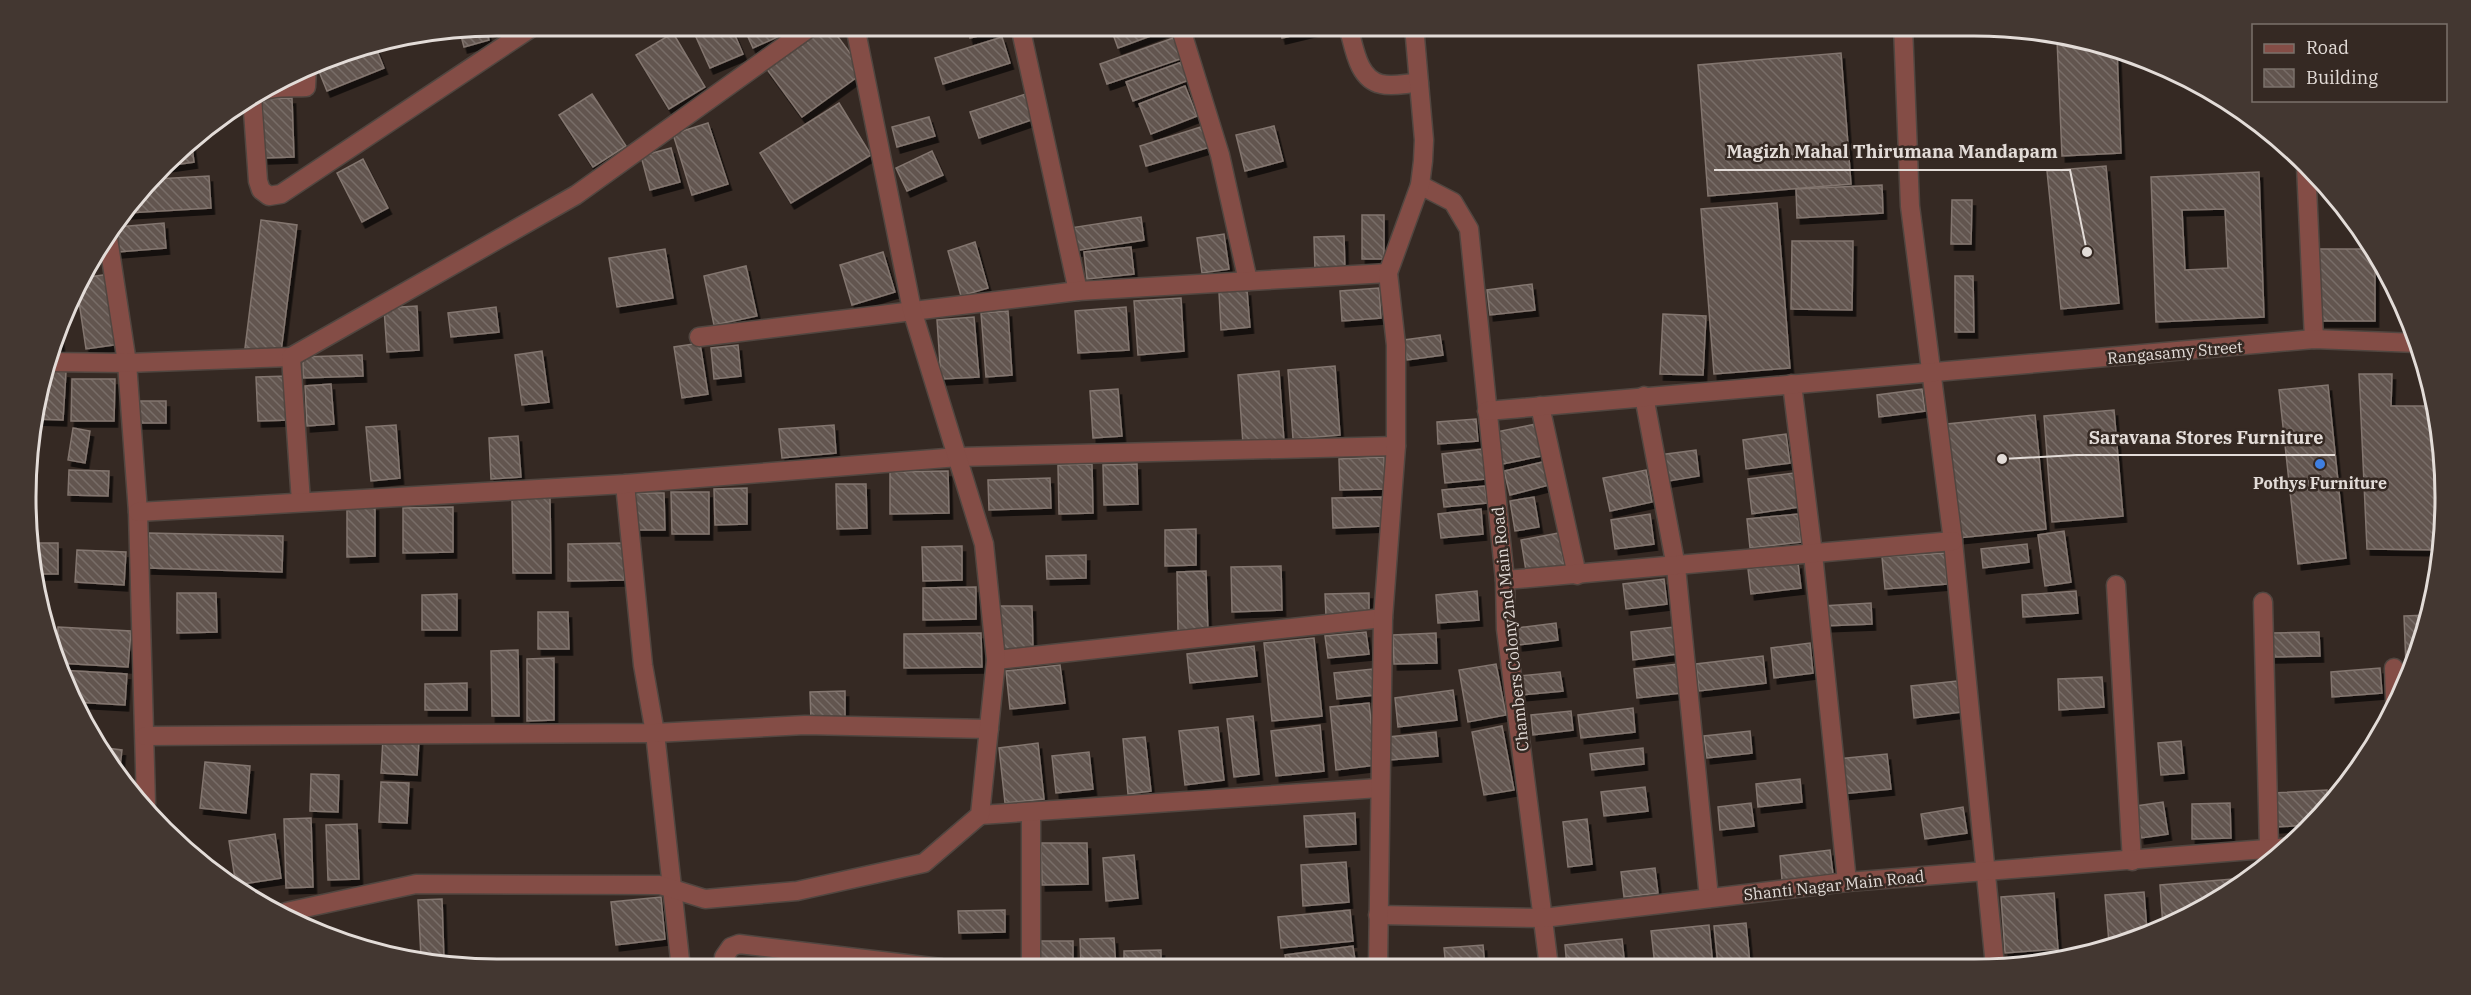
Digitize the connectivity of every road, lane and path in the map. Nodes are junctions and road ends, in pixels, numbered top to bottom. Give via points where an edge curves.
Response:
1 (519, 36) edge
2 (798, 36) edge
3 (857, 36) edge
4 (1022, 36) edge
5 (1183, 36) edge
6 (1351, 36) edge
7 (1415, 36) edge
8 (1903, 36) edge
9 (306, 78) edge
10 (1419, 83) junction
11 (284, 89) edge
12 (253, 107) edge
13 (2307, 178) edge
14 (1420, 185) junction
15 (110, 248) edge
16 (1388, 273) junction
17 (1248, 281) junction
18 (1078, 291) junction
19 (912, 310) junction
20 (699, 337) dead end
21 (2314, 339) junction
22 (2409, 343) edge
23 (291, 357) junction
24 (56, 362) edge
25 (127, 363) junction
26 (1933, 373) junction
27 (1792, 384) junction
28 (1644, 396) junction
29 (1540, 406) junction
30 (1486, 411) junction
31 (1396, 446) junction
32 (958, 457) junction
33 (625, 484) junction
34 (301, 502) junction
35 (138, 512) junction
36 (1953, 541) junction
37 (1813, 554) junction
38 (1676, 567) junction
39 (1577, 575) junction
40 (1505, 580) junction
41 (2116, 585) dead end
42 (2263, 602) dead end
43 (1383, 618) junction
44 (996, 660) junction
45 (2394, 668) dead end
46 (2395, 685) edge
47 (989, 729) junction
48 (655, 733) junction
49 (144, 736) junction
50 (1379, 788) junction
51 (146, 796) edge
52 (1031, 812) junction
53 (980, 815) junction
54 (2269, 848) junction
55 (2273, 848) edge
56 (2132, 861) junction
57 (1985, 871) junction
58 (1847, 882) junction
59 (673, 889) junction
60 (1709, 898) junction
61 (292, 911) edge
62 (1378, 915) junction
63 (1543, 918) junction
64 (1994, 958) edge
65 (680, 959) edge
66 (724, 959) edge
67 (865, 959) edge
68 (1031, 959) edge
69 (1378, 959) edge
70 (1549, 959) edge

1 - 12 street via 281,195 269,196 258,181
2 - 23 street via 576,195
3 - 19 street
4 - 18 street
5 - 17 street via 1220,155
6 - 10 street via 1357,58 1374,81 1383,85
7 - 10 street
8 - 26 street via 1910,206
9 - 11 street via 306,87
10 - 14 street via 1424,140
13 - 21 street
14 - 16 street
14 - 30 street, Chambers Colony2nd Main Road via 1453,202 1469,229
15 - 25 street
16 - 17 street
16 - 31 street via 1396,345
17 - 18 street
18 - 19 street
19 - 20 street
19 - 32 street
21 - 22 street, Rangasamy Street
21 - 26 street, Rangasamy Street
23 - 25 street
23 - 34 street
24 - 25 street
25 - 35 street
26 - 27 street, Rangasamy Street
26 - 36 street
27 - 28 street, Rangasamy Street
27 - 37 street
28 - 29 street, Rangasamy Street
28 - 38 street
29 - 30 street, Rangasamy Street
29 - 39 street
30 - 40 street, Chambers Colony2nd Main Road
31 - 32 street
31 - 43 street
32 - 33 street
32 - 44 street via 984,544
33 - 34 street
33 - 48 street via 643,665
34 - 35 street
35 - 49 street
36 - 37 street
36 - 57 street
37 - 38 street
37 - 58 street
38 - 39 street
38 - 60 street
39 - 40 street
40 - 63 street, Chambers Colony2nd Main Road via 1506,629
41 - 56 street
42 - 54 street
43 - 44 street
43 - 50 street
44 - 47 street
45 - 46 street
47 - 48 street via 805,725
47 - 53 street
48 - 49 street
48 - 59 street
49 - 51 street
50 - 52 street
50 - 62 street
52 - 53 street
52 - 68 street
53 - 59 street via 924,863 797,891 705,899
54 - 55 street, Shanti Nagar Main Road
54 - 56 street, Shanti Nagar Main Road
56 - 57 street, Shanti Nagar Main Road
57 - 58 street, Shanti Nagar Main Road
57 - 64 street
58 - 60 street, Shanti Nagar Main Road
59 - 61 street via 660,885 416,884
59 - 65 street
60 - 63 street, Shanti Nagar Main Road
62 - 63 street, Shanti Nagar Main Road
62 - 69 street
63 - 70 street, Chambers Colony2nd Main Road
66 - 67 street via 731,947 739,944

